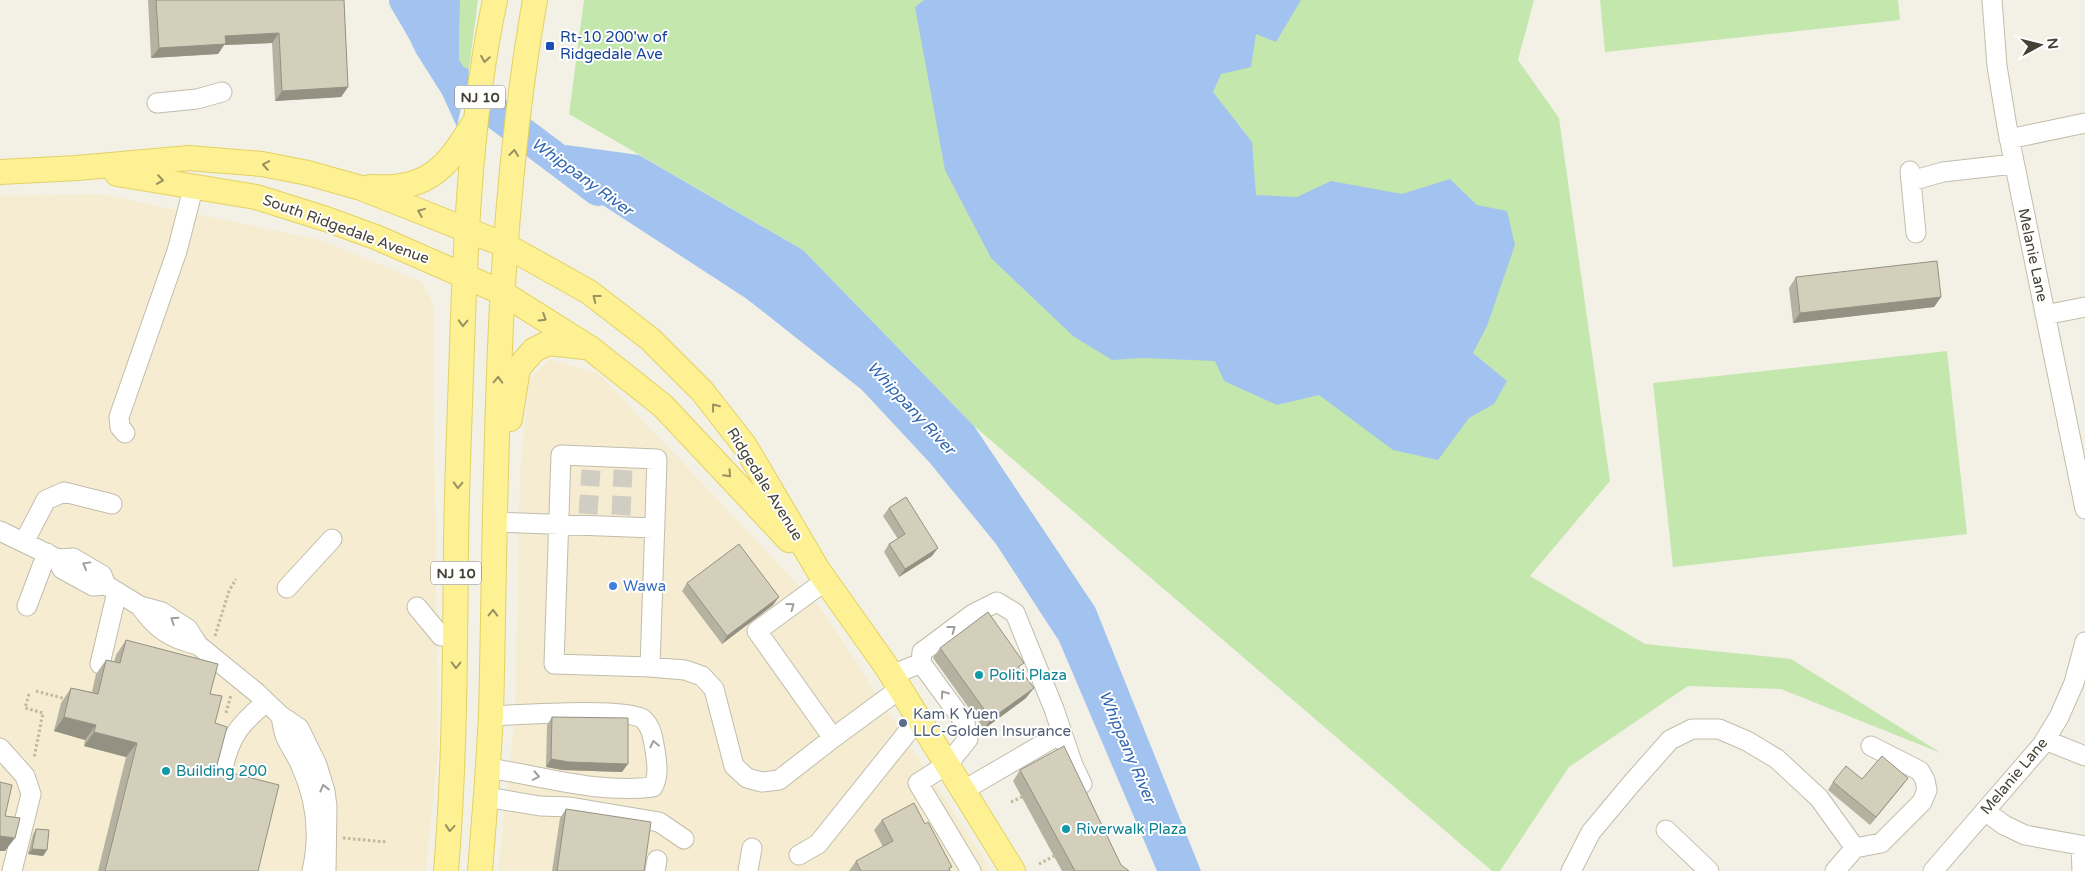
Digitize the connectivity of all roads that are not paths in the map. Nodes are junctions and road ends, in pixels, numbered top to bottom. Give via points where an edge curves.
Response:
1 (536, 0) edge
2 (1992, 0) edge
3 (494, 6) edge
4 (222, 92) dead end
5 (157, 103) dead end
6 (476, 119) junction
7 (2085, 123) edge
8 (2009, 139) junction
9 (2014, 164) junction
10 (77, 168) junction
11 (0, 172) edge
12 (194, 185) junction
13 (361, 188) junction
14 (466, 230) junction
15 (1916, 233) dead end
16 (505, 246) junction
17 (464, 274) junction
18 (501, 292) junction
19 (2085, 307) edge
20 (2045, 316) junction
21 (590, 348) junction
22 (125, 433) dead end
23 (496, 453) junction
24 (112, 504) dead end
25 (2085, 509) edge
26 (496, 522) junction
27 (558, 525) junction
28 (654, 528) junction
29 (0, 531) edge
30 (332, 538) dead end
31 (24, 542) junction
32 (52, 556) junction
33 (822, 575) junction
34 (287, 588) dead end
35 (111, 589) junction
36 (26, 606) dead end
37 (417, 607) dead end
38 (456, 636) junction
39 (2085, 642) edge
40 (921, 663) junction
41 (100, 664) dead end
42 (650, 666) junction
43 (896, 682) junction
44 (266, 702) junction
45 (281, 716) junction
46 (490, 716) junction
47 (919, 718) junction
48 (1062, 733) junction
49 (834, 738) junction
50 (2046, 740) junction
51 (1871, 746) dead end
52 (4, 756) edge
53 (2085, 756) edge
54 (948, 764) junction
55 (488, 768) junction
56 (222, 772) edge
57 (964, 790) junction
58 (486, 797) junction
59 (1090, 800) edge
60 (1985, 811) junction
61 (1666, 830) dead end
62 (684, 838) dead end
63 (2083, 846) edge
64 (752, 848) dead end
65 (1855, 848) junction
66 (800, 855) dead end
67 (12, 871) edge
68 (312, 871) edge
69 (326, 871) edge
70 (446, 871) edge
71 (480, 871) edge
72 (748, 871) edge
73 (971, 871) edge
74 (1012, 871) edge
75 (1571, 871) edge
76 (1709, 871) edge
77 (1835, 871) edge
78 (1933, 871) edge
79 (2082, 871) edge

16 -> 1 main road, NJ 10 via 508,202
2 - 8 street, Melanie Lane via 1997,66
3 -> 6 main road, NJ 10
4 - 5 street via 197,99
6 - 13 main road via 452,158 430,177 402,186
6 - 14 main road, NJ 10
7 - 8 street
8 - 9 street, Melanie Lane
9 - 15 street via 1911,176
9 - 20 street, Melanie Lane
10 - 11 main road, South Ridgedale Avenue
10 -> 12 main road, South Ridgedale Avenue
13 -> 10 main road, South Ridgedale Avenue via 271,166 228,160 189,158
12 - 17 main road, South Ridgedale Avenue via 256,197 313,215
12 - 22 street via 177,251 119,418
14 -> 13 main road, South Ridgedale Avenue
14 - 16 main road, Ridgedale Avenue
14 - 17 main road, NJ 10
16 - 18 main road, NJ 10
33 -> 16 main road, Ridgedale Avenue via 745,446 702,391 650,339 589,292
17 - 18 main road, Ridgedale Avenue
17 -> 38 main road, NJ 10
18 -> 21 main road, Ridgedale Avenue
23 -> 18 main road, NJ 10
19 - 20 street
20 - 25 street, Melanie Lane
21 - 23 main road via 548,343 534,350 518,368 508,427
21 -> 33 main road, Ridgedale Avenue via 682,426
23 - 26 main road, NJ 10
24 - 31 street via 64,492 46,500
26 - 27 street
46 -> 26 main road, NJ 10
27 - 28 street via 588,520 621,521
27 - 28 street via 561,454 591,463 624,464 657,459
27 - 42 street via 554,664
28 - 42 street
29 - 31 street
30 - 34 street
31 - 32 street
32 - 35 street via 62,569 93,586
32 - 36 street
33 - 43 main road, Ridgedale Avenue
49 -> 33 street via 758,631
35 - 41 street
35 - 44 street via 140,606 152,623 180,641 206,642
37 - 38 street via 440,636
38 -> 70 main road, NJ 10 via 451,813
39 - 50 street, Melanie Lane via 2074,683
40 - 43 street
40 -> 48 street via 922,652 973,614 997,602 1015,613
54 -> 40 street via 968,739 965,723
42 - 49 street via 694,673 702,676 714,689 734,766 747,778 762,782 779,780
43 - 47 main road, Ridgedale Avenue
43 - 49 street
44 - 45 street
44 - 56 street via 233,735
45 - 68 street via 285,735 302,766 316,819 317,845
69 -> 45 street via 327,807 317,765 299,728
46 - 55 main road, NJ 10
55 -> 46 street via 585,786 630,790 652,787 657,779 650,727 642,718 600,713
47 - 54 main road, Ridgedale Avenue
47 - 66 street via 818,844
48 - 57 street
48 - 59 street
50 - 53 street
50 - 60 street, Melanie Lane
51 - 65 street via 1920,770 1927,790 1922,802 1881,843
52 - 67 street via 25,776 31,794
54 - 57 main road, Ridgedale Avenue
54 - 73 street via 918,783
55 - 58 main road, NJ 10
57 - 74 main road, Ridgedale Avenue
58 - 62 street via 660,822
58 - 71 main road, NJ 10
60 - 63 street via 2004,825 2025,834
60 - 78 street, Melanie Lane
61 - 76 street
63 - 79 street
64 - 72 street
65 - 75 street via 1819,798 1776,759 1719,729 1692,729 1670,740 1632,783 1591,832
65 - 77 street

